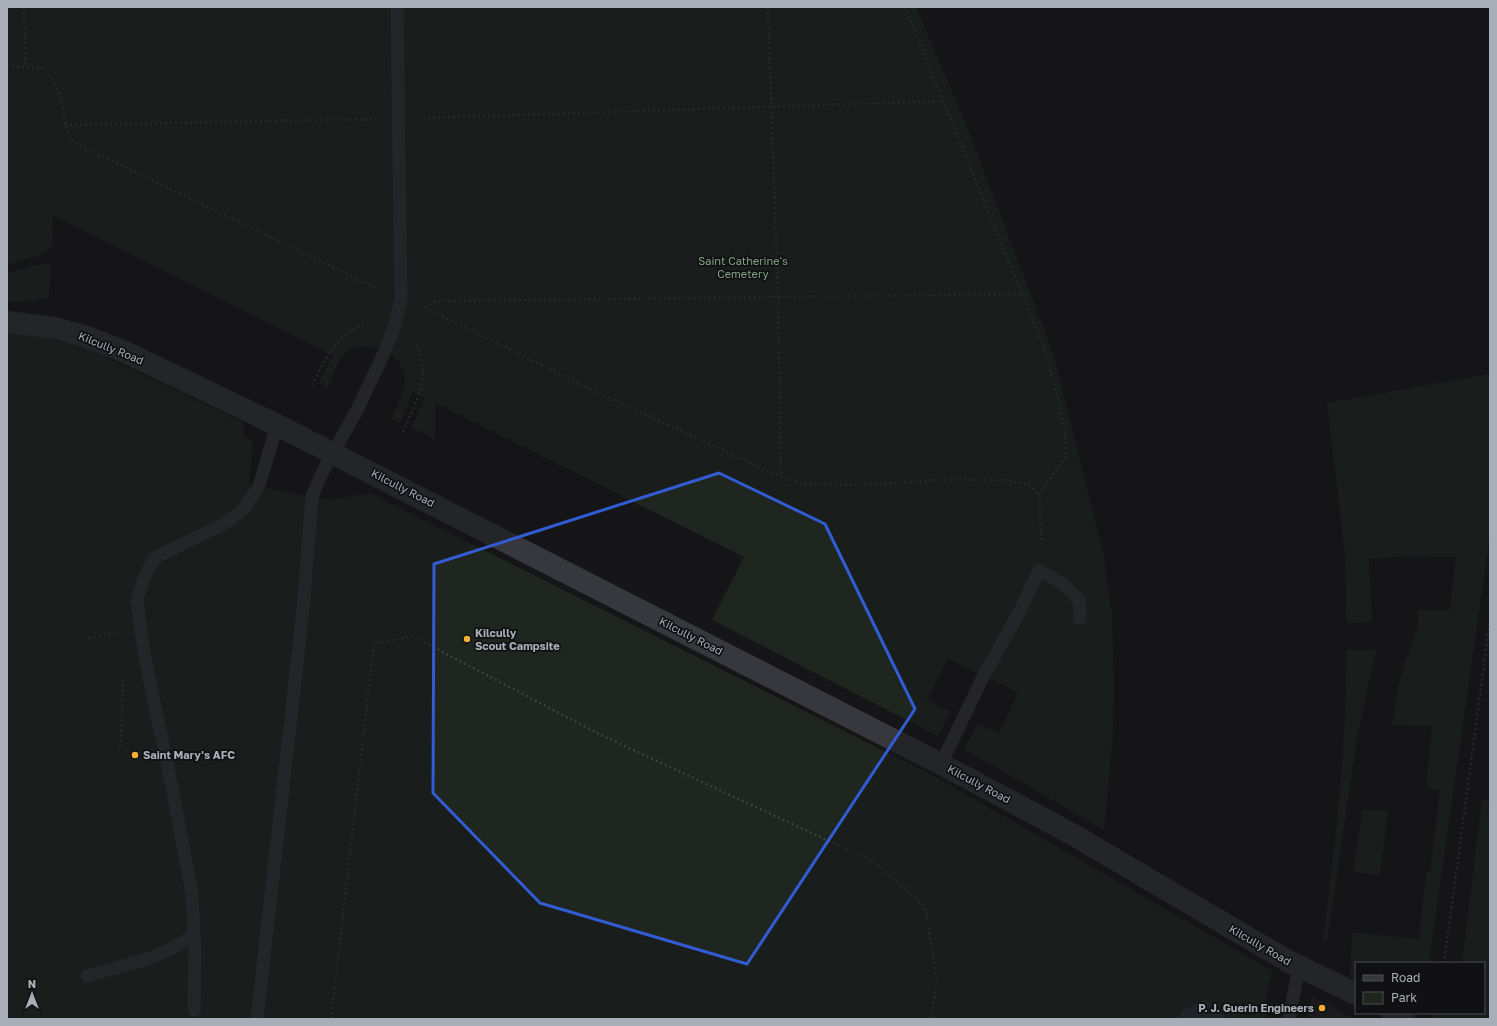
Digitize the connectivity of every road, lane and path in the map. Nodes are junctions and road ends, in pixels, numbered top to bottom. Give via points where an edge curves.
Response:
1 (24, 7) edge
2 (397, 7) edge
3 (768, 7) edge
4 (905, 7) edge
5 (7, 66) edge
6 (26, 66) junction
7 (945, 101) junction
8 (770, 108) junction
9 (400, 119) junction
10 (65, 125) junction
11 (1022, 294) junction
12 (778, 297) junction
13 (401, 300) junction
14 (424, 307) junction
15 (7, 322) edge
16 (395, 324) junction
17 (312, 385) dead end
18 (277, 425) junction
19 (403, 432) dead end
20 (333, 453) junction
21 (781, 477) junction
22 (1039, 494) junction
23 (1039, 570) junction
24 (1080, 619) dead end
25 (1490, 620) edge
26 (124, 630) dead end
27 (89, 638) dead end
28 (143, 642) junction
29 (118, 751) dead end
30 (941, 764) junction
31 (194, 934) junction
32 (1444, 962) edge
33 (1299, 966) junction
34 (87, 976) dead end
35 (1355, 994) edge
36 (194, 1010) dead end
37 (1394, 1014) edge
38 (257, 1019) edge
39 (331, 1019) edge
40 (931, 1019) edge
41 (1289, 1019) edge
42 (1404, 1019) edge

1 - 6 path
2 - 9 lane
3 - 8 path
4 - 7 path
5 - 6 path
6 - 10 path via 42,68 52,78 64,107
7 - 8 path
7 - 11 path
8 - 9 path
8 - 12 path
9 - 10 path
9 - 13 lane
10 - 13 path via 73,142
11 - 12 path
11 - 22 path via 1044,348 1066,439 1066,457
12 - 14 path via 452,301 434,302
12 - 21 path
13 - 14 path
13 - 16 lane
14 - 21 path via 586,387
15 - 18 street, Kilcully Road via 55,328 87,337 123,351
16 - 17 path via 367,324 351,330 337,342
16 - 19 path via 410,333 424,368 422,385
16 - 20 lane via 357,410
18 - 20 street, Kilcully Road
18 - 28 lane via 259,486 243,510 222,525 156,557 145,575 137,600
20 - 30 street, Kilcully Road
20 - 38 lane via 312,496 303,610
21 - 22 path via 806,484 857,485 963,478 1013,481 1029,485
22 - 23 path via 1042,554
23 - 24 lane via 1063,584 1079,600
23 - 30 lane via 1022,609 983,677
25 - 32 path
26 - 27 path
28 - 29 path via 128,654 124,668 121,740
28 - 31 lane via 192,894
30 - 33 street, Kilcully Road via 1072,834
31 - 34 lane via 181,945 158,956
31 - 36 lane
33 - 35 street, Kilcully Road
33 - 41 lane
37 - 42 street
39 - 40 path via 374,644 412,636 601,735 874,862 924,906 936,981

